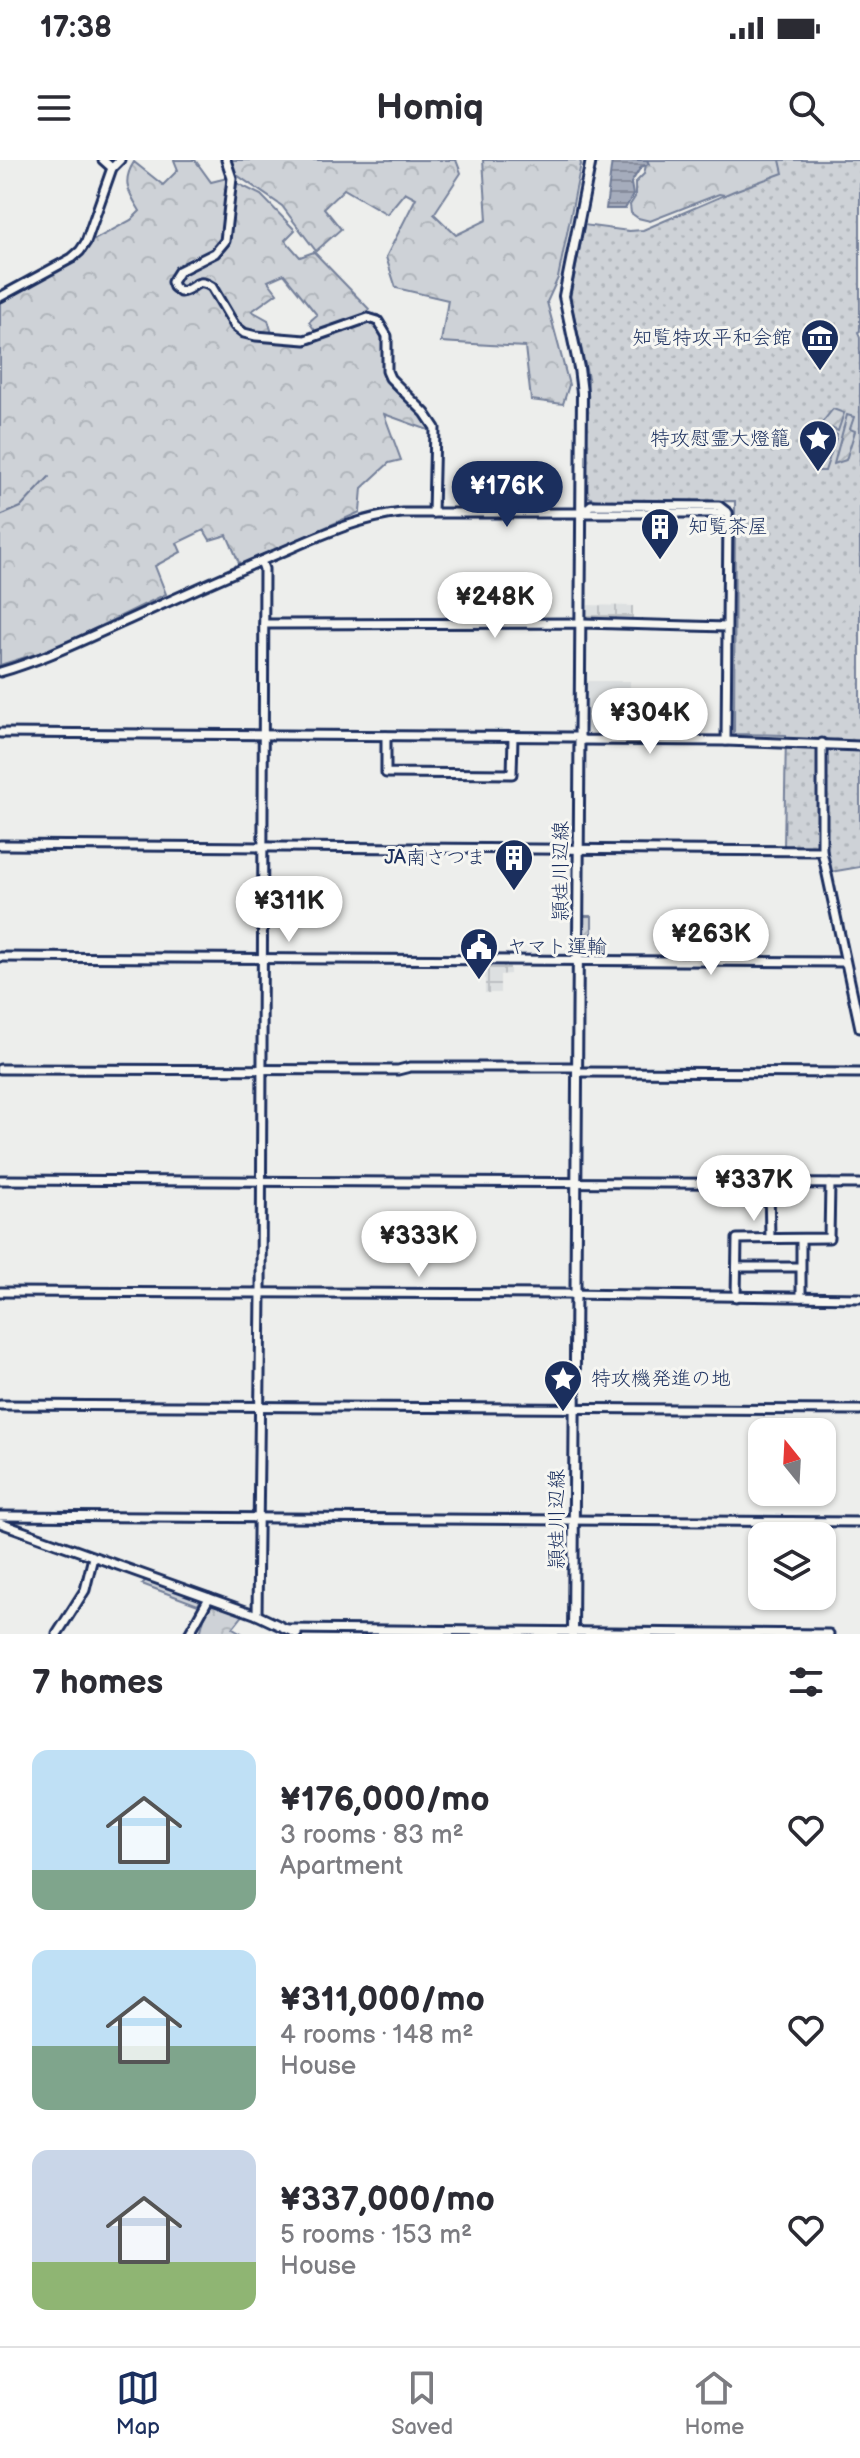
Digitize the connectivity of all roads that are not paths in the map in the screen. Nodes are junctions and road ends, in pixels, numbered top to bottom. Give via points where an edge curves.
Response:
1 (103, 160) edge
2 (120, 160) edge
3 (226, 160) edge
4 (591, 160) edge
5 (112, 168) junction
6 (0, 297) edge
7 (433, 513) junction
8 (581, 514) junction
9 (261, 561) junction
10 (264, 624) junction
11 (579, 624) junction
12 (726, 627) junction
13 (0, 672) edge
14 (0, 733) edge
15 (264, 735) junction
16 (386, 736) junction
17 (513, 737) junction
18 (579, 739) junction
19 (726, 741) junction
20 (822, 743) junction
21 (860, 746) edge
22 (0, 845) edge
23 (264, 847) junction
24 (577, 849) junction
25 (822, 851) junction
26 (0, 957) edge
27 (263, 959) junction
28 (577, 961) junction
29 (845, 962) junction
30 (860, 1028) edge
31 (0, 1069) edge
32 (263, 1070) junction
33 (577, 1070) junction
34 (860, 1073) edge
35 (0, 1180) edge
36 (261, 1181) junction
37 (576, 1183) junction
38 (769, 1184) junction
39 (830, 1184) junction
40 (860, 1184) edge
41 (770, 1238) junction
42 (801, 1239) junction
43 (737, 1267) junction
44 (800, 1267) junction
45 (0, 1292) edge
46 (261, 1294) junction
47 (576, 1294) junction
48 (736, 1297) junction
49 (801, 1297) junction
50 (860, 1298) edge
51 (0, 1405) edge
52 (260, 1406) junction
53 (573, 1407) junction
54 (860, 1410) edge
55 (0, 1516) edge
56 (260, 1517) junction
57 (574, 1519) junction
58 (860, 1522) edge
59 (0, 1523) edge
60 (93, 1557) junction
61 (209, 1598) junction
62 (257, 1615) junction
63 (288, 1629) junction
64 (573, 1633) edge
65 (57, 1634) edge
66 (189, 1634) edge
67 (297, 1634) edge
68 (829, 1634) edge

1 - 5 street
2 - 5 street
3 - 7 street via 232,178 225,241 215,253 179,271 174,287 185,292 206,283 235,326 256,336 305,340 368,318 378,321 387,336 390,378 435,428
4 - 8 main road, 頴娃川辺線 via 564,296 581,380
5 - 6 street via 80,251
7 - 8 street
7 - 9 street via 358,520
8 - 11 main road, 頴娃川辺線
8 - 12 street via 591,505 719,506 728,513
9 - 10 street
9 - 13 street
10 - 11 street
10 - 15 street
11 - 12 street
11 - 18 main road, 頴娃川辺線
12 - 19 street
14 - 15 street
15 - 16 street
15 - 23 street
16 - 17 street
16 - 17 street via 386,773 512,774
17 - 18 street
18 - 19 street
18 - 24 main road, 頴娃川辺線
19 - 20 street
20 - 21 street
20 - 25 street
22 - 23 street
23 - 24 street
23 - 27 street
24 - 25 street
24 - 28 main road, 頴娃川辺線
25 - 29 street
26 - 27 street
27 - 28 street
27 - 32 street
28 - 29 street
28 - 33 main road, 頴娃川辺線
29 - 30 street
31 - 32 street
32 - 33 street
32 - 36 street
33 - 34 street
33 - 37 main road, 頴娃川辺線
35 - 36 street
36 - 37 street
36 - 46 street
37 - 38 street
37 - 47 main road, 頴娃川辺線
38 - 39 street
38 - 41 street
39 - 40 street
39 - 42 street via 829,1238
41 - 42 street
41 - 43 street via 737,1239
42 - 44 street
43 - 44 street
43 - 48 street
44 - 49 street
45 - 46 street
46 - 47 street
46 - 52 street
47 - 48 street
47 - 53 main road, 頴娃川辺線
48 - 49 street
49 - 50 street
51 - 52 street
52 - 53 street
52 - 56 street
53 - 54 street
53 - 57 main road, 頴娃川辺線
55 - 56 street
56 - 57 street
56 - 62 street
57 - 58 street
57 - 64 main road, 頴娃川辺線
59 - 60 street
60 - 61 street
60 - 65 street via 85,1590
61 - 62 street
61 - 66 street
62 - 63 street
63 - 64 street
63 - 67 street
64 - 68 street

